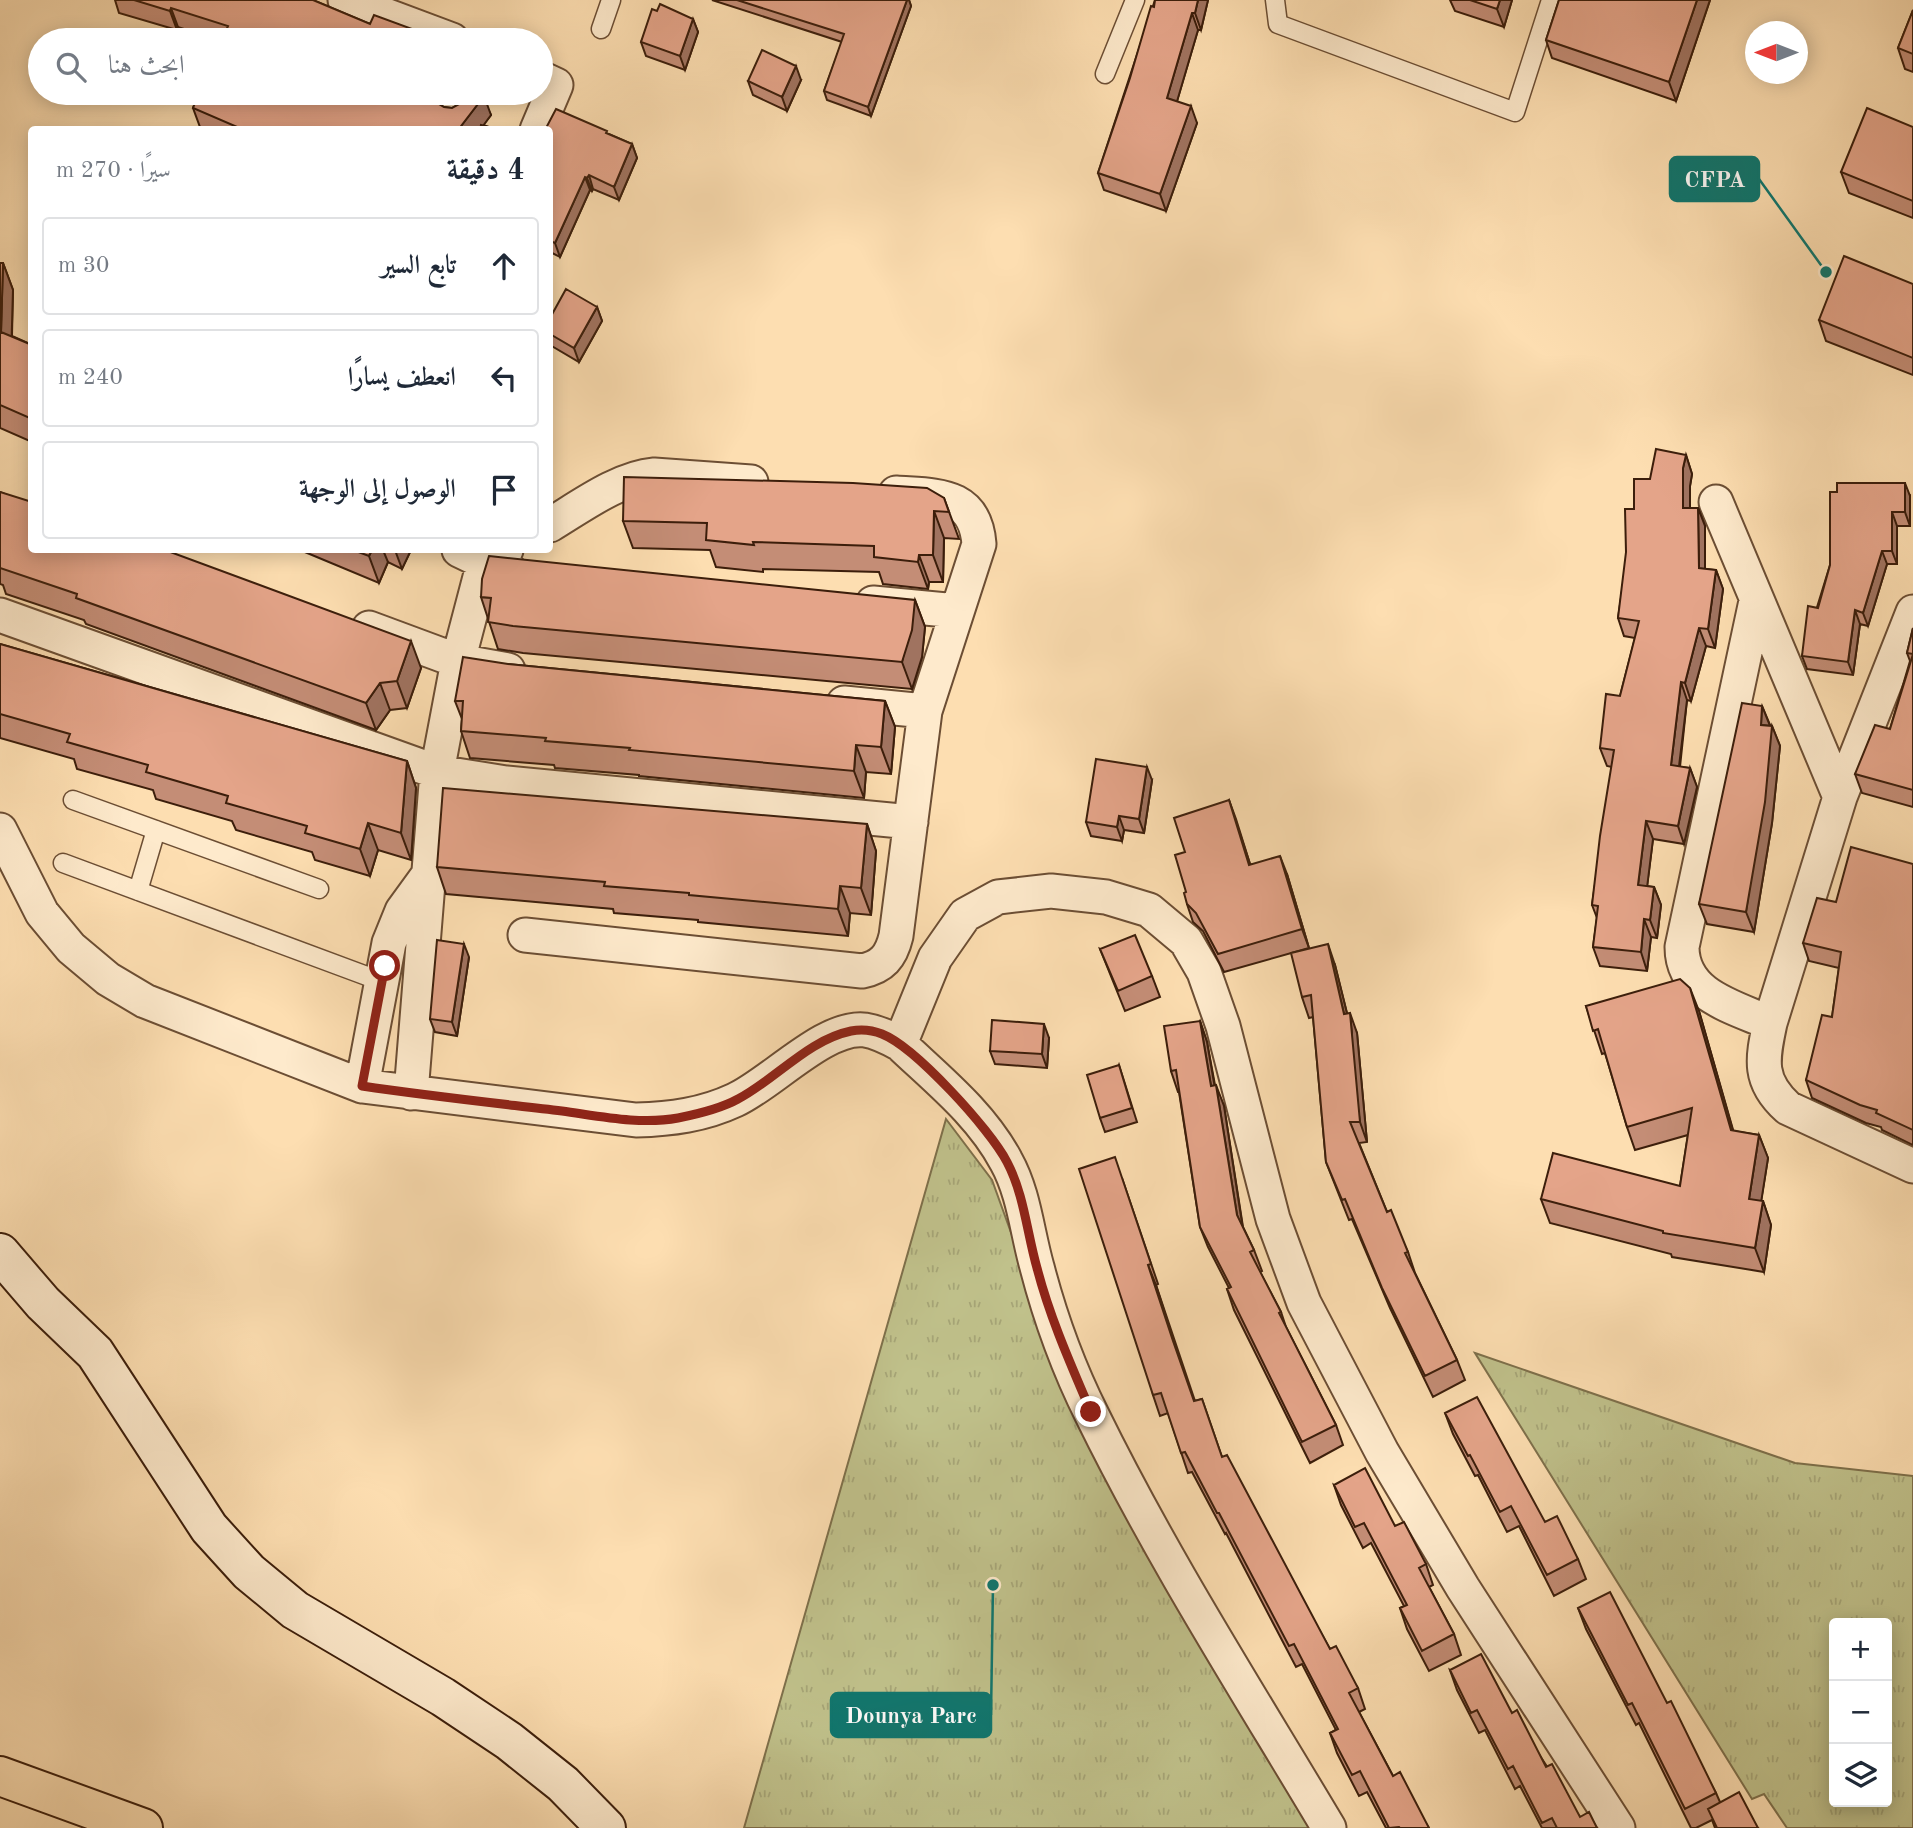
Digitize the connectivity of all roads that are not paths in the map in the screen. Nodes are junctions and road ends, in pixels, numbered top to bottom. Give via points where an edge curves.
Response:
1 (345, 0) edge
2 (611, 0) edge
3 (1135, 0) edge
4 (1275, 0) edge
5 (1551, 0) edge
6 (420, 28) edge
7 (601, 29) dead end
8 (1105, 74) dead end
9 (548, 105) edge
10 (539, 126) edge
11 (777, 484) edge
12 (873, 491) edge
13 (1716, 502) dead end
14 (553, 523) edge
15 (483, 554) edge
16 (540, 568) edge
17 (846, 600) edge
18 (1756, 601) junction
19 (957, 611) junction
20 (1913, 612) edge
21 (0, 615) edge
22 (344, 619) edge
23 (458, 661) junction
24 (533, 674) edge
25 (817, 701) edge
26 (925, 711) junction
27 (437, 772) junction
28 (1840, 797) junction
29 (73, 800) dead end
30 (911, 821) junction
31 (0, 830) edge
32 (156, 830) junction
33 (63, 863) dead end
34 (427, 876) junction
35 (319, 890) dead end
36 (138, 891) junction
37 (525, 935) dead end
38 (383, 982) junction
39 (1770, 1023) junction
40 (900, 1044) junction
41 (362, 1086) junction
42 (411, 1093) junction
43 (1913, 1166) edge
44 (0, 1253) edge
45 (0, 1295) edge
46 (43, 1303) junction
47 (5, 1775) edge
48 (143, 1828) edge
49 (606, 1828) edge
50 (1329, 1828) edge
51 (1618, 1828) edge

1 - 6 street
2 - 7 lane
3 - 8 lane
4 - 5 lane via 1278,24 1515,112
9 - 10 street
11 - 14 street via 640,476
12 - 19 street via 941,496 965,507 973,518 979,544
13 - 18 street
15 - 16 street
15 - 23 street
17 - 19 street
18 - 28 street
18 - 39 street via 1682,958 1690,979 1706,994
19 - 26 street
20 - 28 street
21 - 27 street
22 - 23 street
23 - 24 street
23 - 27 street
25 - 26 street
26 - 30 street
27 - 30 street via 506,783
27 - 34 street
28 - 39 street
29 - 32 lane
30 - 37 street via 894,947 872,969
31 - 41 street via 43,913 71,948 108,979 145,1001
32 - 35 lane
32 - 36 lane
33 - 36 lane
34 - 38 street via 396,925
34 - 42 street
36 - 38 lane
38 - 41 street
39 - 43 street via 1764,1071 1777,1098 1788,1108
40 - 42 street via 883,1034 849,1031 813,1048 738,1099 674,1119 636,1120
40 - 50 street via 971,1113 1007,1163 1052,1317 1091,1412 1161,1545
40 - 51 street via 935,958 965,915 998,897 1051,891 1106,897 1149,910 1186,941 1204,972 1223,1026 1273,1219 1304,1303 1382,1452
41 - 42 street
44 - 46 street
45 - 46 street
46 - 49 street via 95,1353 209,1528 249,1572 295,1610 509,1741 563,1784
47 - 48 highway

